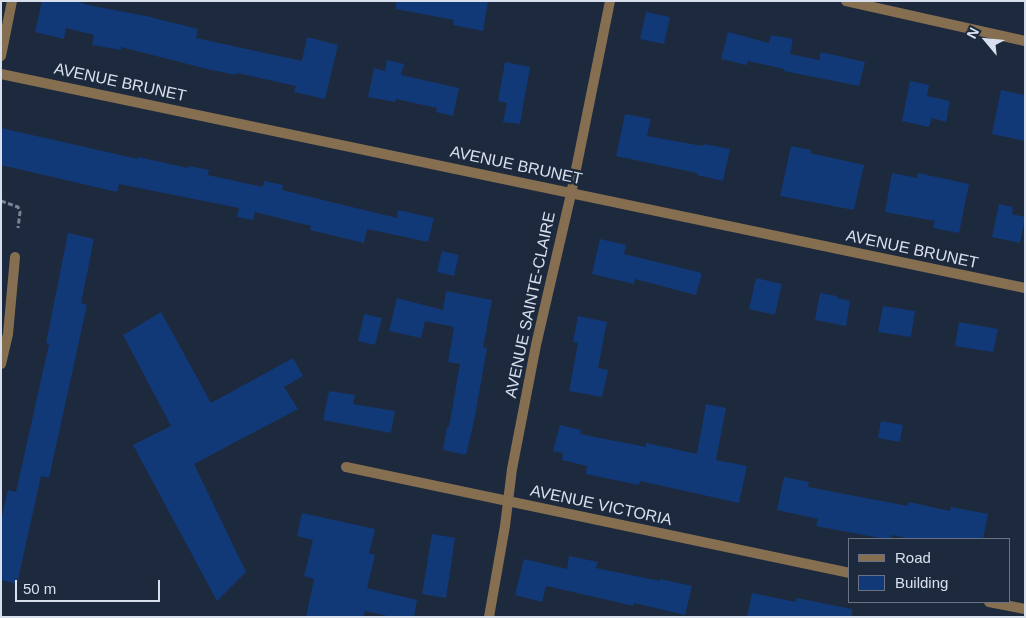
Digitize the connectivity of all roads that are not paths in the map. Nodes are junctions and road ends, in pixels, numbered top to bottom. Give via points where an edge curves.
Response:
1 (12, 1) edge
2 (610, 1) edge
3 (846, 1) edge
4 (1025, 40) edge
5 (1, 56) edge
6 (1, 74) edge
7 (571, 194) junction
8 (16, 257) dead end
9 (1025, 288) edge
10 (1, 364) edge
11 (346, 467) dead end
12 (508, 502) junction
13 (848, 573) edge
14 (994, 603) edge
15 (1025, 609) edge
16 (489, 617) edge

1 - 5 street
2 - 7 street, AVENUE SAINTE-CLAIRE
3 - 4 street
6 - 7 street, AVENUE BRUNET
7 - 9 street, AVENUE BRUNET
7 - 12 street, AVENUE SAINTE-CLAIRE via 536,345
8 - 10 street via 8,334
11 - 12 street, AVENUE VICTORIA
12 - 13 street, AVENUE VICTORIA
12 - 16 street, AVENUE SAINTE-CLAIRE
14 - 15 street

